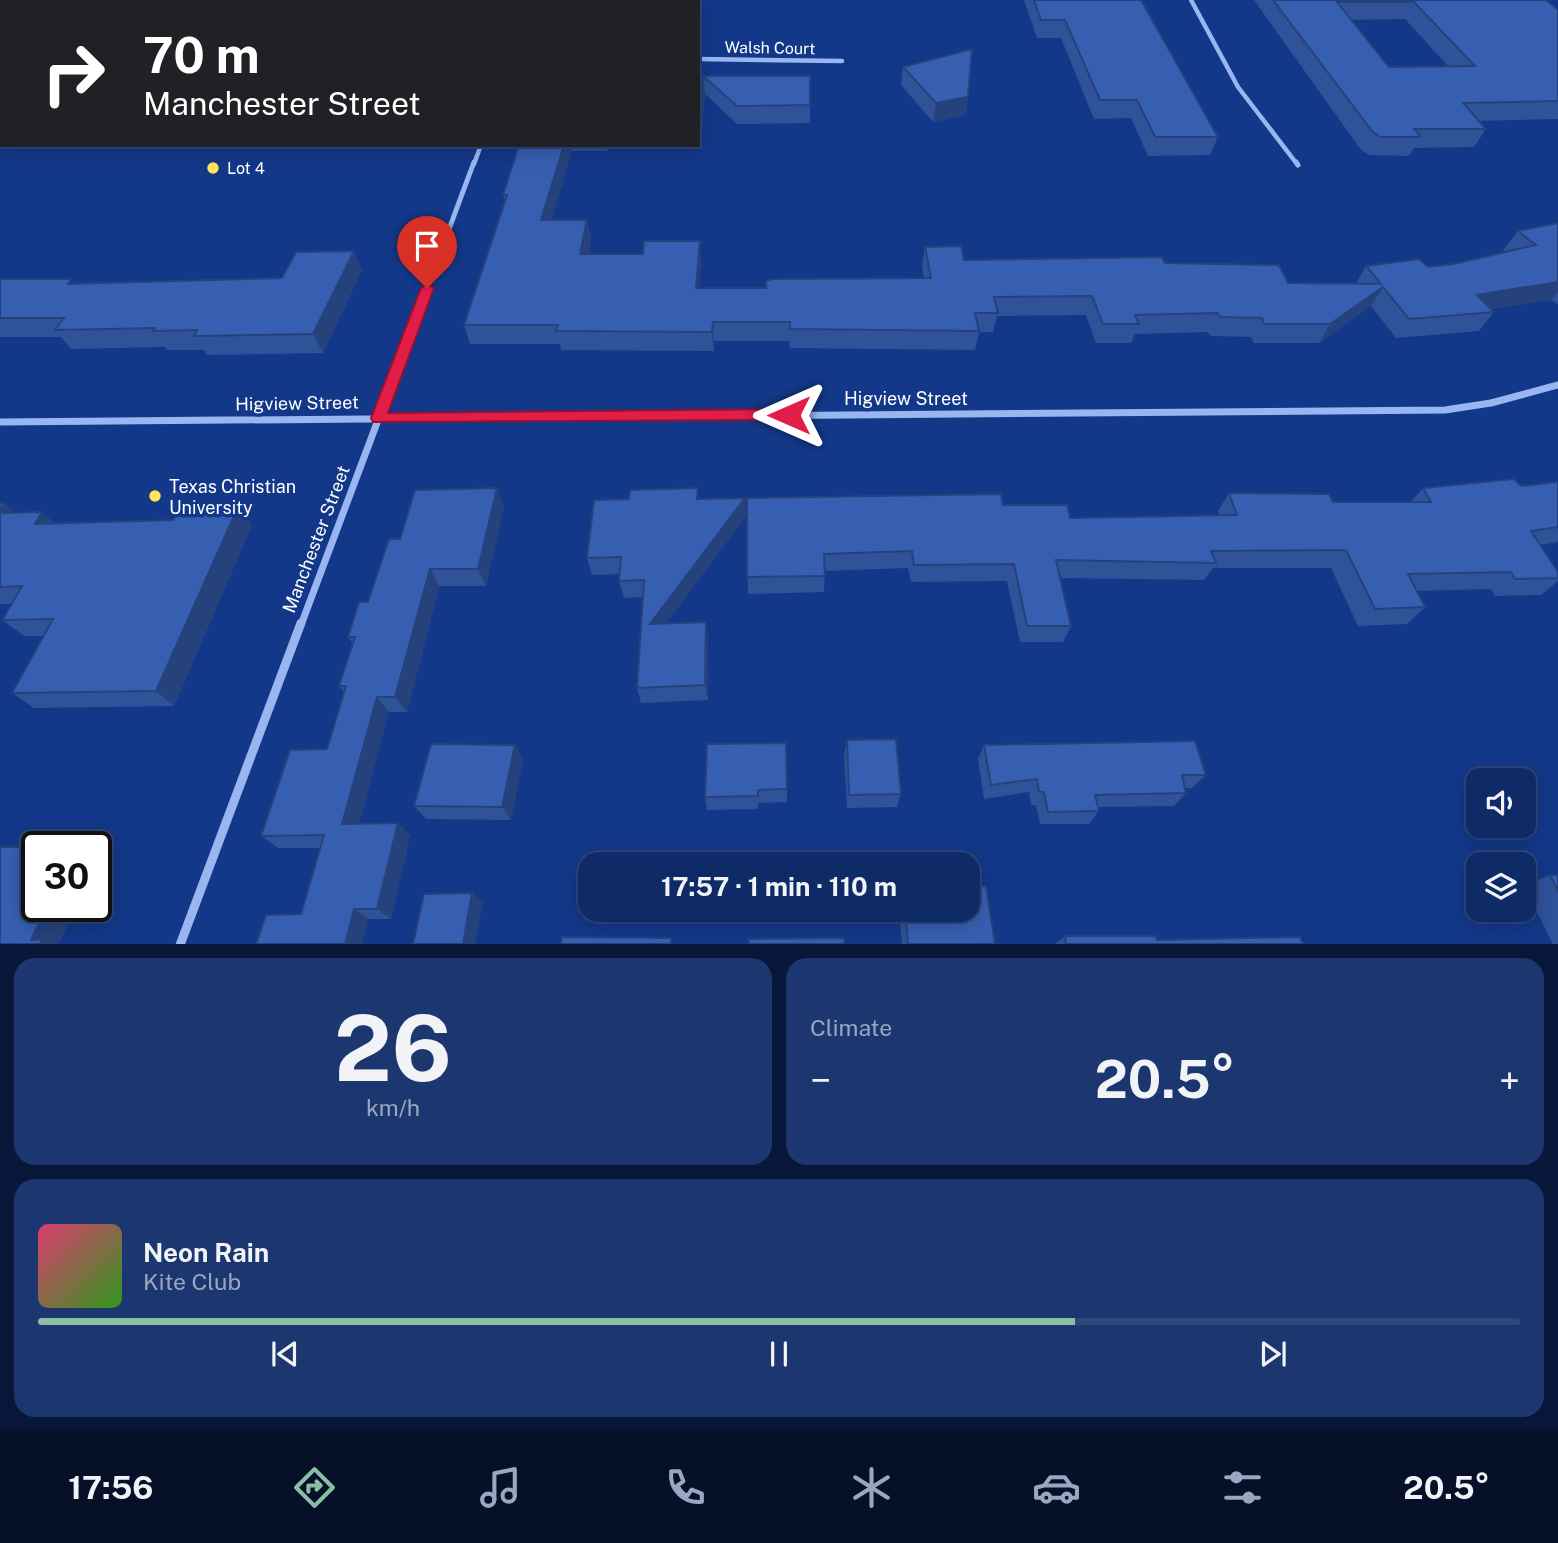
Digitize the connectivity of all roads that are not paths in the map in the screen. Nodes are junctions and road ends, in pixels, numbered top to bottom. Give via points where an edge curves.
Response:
1 (1191, 0) edge
2 (700, 59) edge
3 (842, 61) dead end
4 (480, 147) edge
5 (1298, 165) dead end
6 (1558, 385) edge
7 (379, 418) junction
8 (0, 422) edge
9 (180, 944) edge

1 - 5 street via 1238,87
2 - 3 street, Walsh Court
4 - 7 street, Manchester Street
6 - 7 street, Higview Street via 1445,410
7 - 8 street, Higview Street
7 - 9 street, Manchester Street

